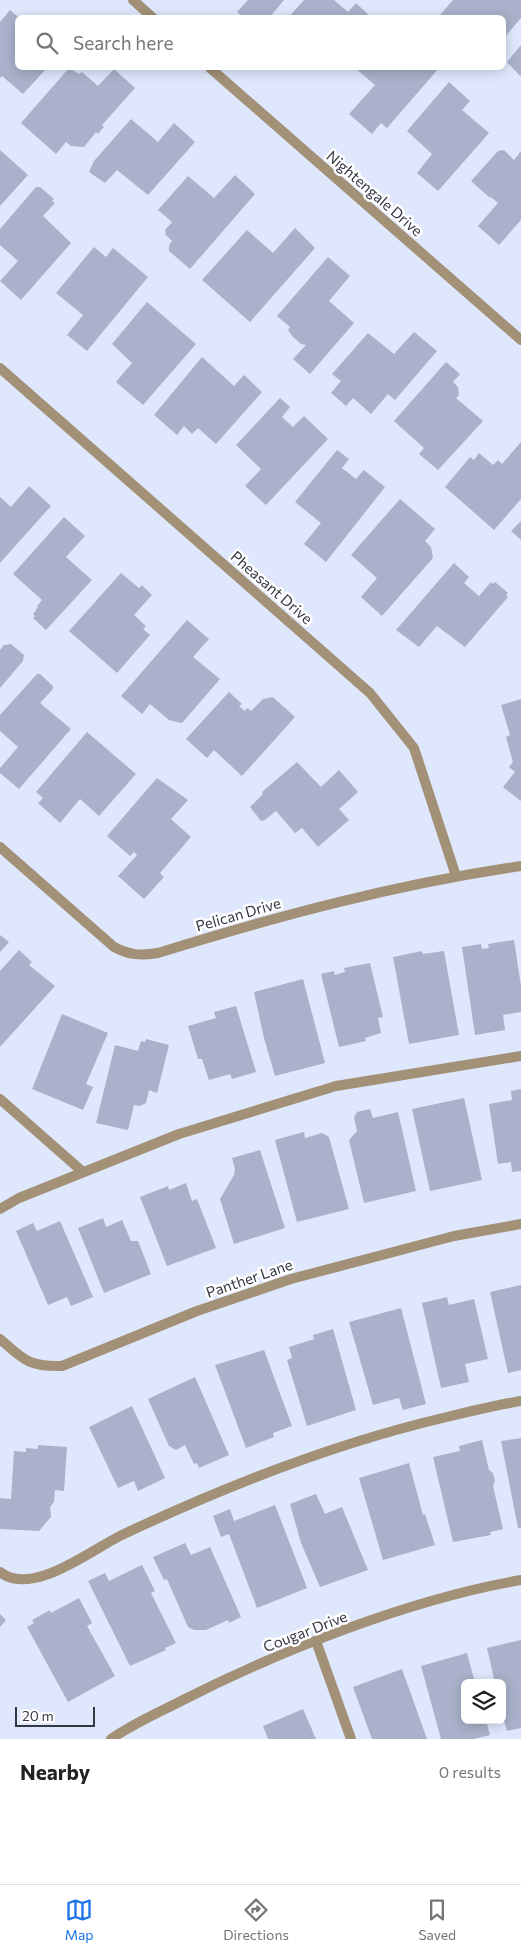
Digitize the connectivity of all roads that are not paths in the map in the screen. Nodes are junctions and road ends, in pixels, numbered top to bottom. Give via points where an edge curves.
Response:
1 (133, 0) edge
2 (150, 15) edge
3 (212, 70) edge
4 (521, 340) edge
5 (0, 368) edge
6 (0, 847) edge
7 (521, 866) edge
8 (456, 876) junction
9 (521, 1056) edge
10 (0, 1099) edge
11 (83, 1172) junction
12 (0, 1209) edge
13 (521, 1224) edge
14 (0, 1339) edge
15 (521, 1401) edge
16 (0, 1572) edge
17 (521, 1580) edge
18 (316, 1641) junction
19 (111, 1739) edge
20 (351, 1739) edge

1 - 2 street
3 - 4 street, Nightengale Drive
5 - 8 street, Pheasant Drive via 370,692 414,748
6 - 8 street, Pelican Drive via 114,947 128,954 143,956 246,926
7 - 8 street, Pelican Drive
9 - 11 street via 336,1086 179,1134
10 - 11 street
11 - 12 street
13 - 14 street, Panther Lane via 454,1236 291,1279 197,1311 62,1366 45,1367 29,1363
15 - 16 street via 397,1429 288,1464 183,1506 36,1579 20,1579
17 - 18 street, Cougar Drive via 398,1612
18 - 19 street, Cougar Drive via 214,1684
18 - 20 street

